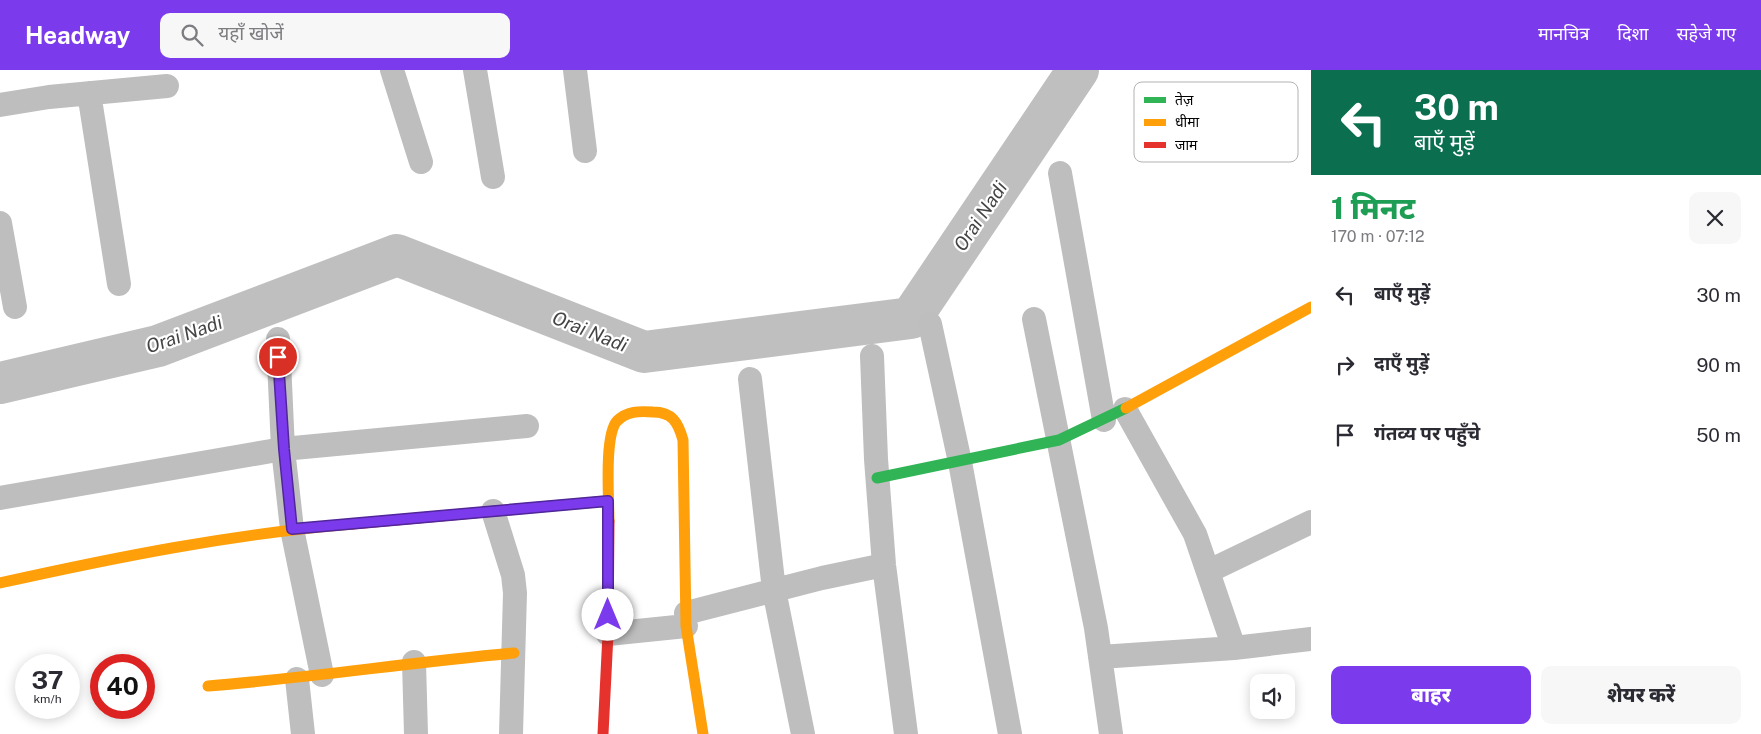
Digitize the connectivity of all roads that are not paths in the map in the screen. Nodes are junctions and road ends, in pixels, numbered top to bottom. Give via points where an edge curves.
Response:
1 (392, 70) edge
2 (474, 70) edge
3 (575, 70) edge
4 (167, 86) dead end
5 (89, 93) junction
6 (0, 105) edge
7 (585, 151) dead end
8 (421, 162) dead end
9 (1060, 173) dead end
10 (493, 177) dead end
11 (0, 222) edge
12 (119, 284) dead end
13 (15, 307) dead end
14 (1311, 307) edge
15 (1034, 319) dead end
16 (930, 324) dead end
17 (278, 339) dead end
18 (872, 356) dead end
19 (750, 379) dead end
20 (1125, 409) junction
21 (1104, 420) junction
22 (527, 426) dead end
23 (1059, 440) junction
24 (284, 449) junction
25 (960, 462) junction
26 (877, 478) junction
27 (0, 498) edge
28 (608, 501) junction
29 (494, 511) junction
30 (1311, 522) edge
31 (292, 529) junction
32 (884, 565) junction
33 (1209, 571) junction
34 (0, 583) edge
35 (774, 590) junction
36 (686, 620) junction
37 (608, 634) junction
38 (1311, 639) edge
39 (1234, 648) junction
40 (514, 652) junction
41 (1100, 657) junction
42 (414, 662) junction
43 (322, 675) junction
44 (297, 679) junction
45 (208, 686) dead end
46 (303, 734) edge
47 (416, 734) edge
48 (511, 734) edge
49 (604, 734) edge
50 (703, 734) edge
51 (803, 734) edge
52 (906, 734) edge
53 (1010, 734) edge
54 (1111, 734) edge

1 - 8 street
2 - 10 street
3 - 7 street
4 - 5 street
5 - 6 street
5 - 12 street
9 - 21 street
11 - 13 street
14 - 20 street
15 - 23 street
16 - 25 street
17 - 24 street
18 - 26 street
19 - 35 street
20 - 21 street
20 - 33 street via 1195,534
21 - 23 street
22 - 24 street
23 - 25 street
23 - 41 street
24 - 27 street
24 - 31 street
25 - 26 street
25 - 53 street
26 - 32 street
28 - 29 street
28 - 36 street via 610,438 615,423 624,415 637,411 663,412 674,418 683,440
28 - 37 street
29 - 31 street
29 - 40 street via 513,575
30 - 33 street
31 - 34 street via 130,554
31 - 43 street
32 - 35 street
32 - 52 street
33 - 39 street
35 - 36 street
35 - 51 street
36 - 37 street
36 - 50 street
37 - 49 street
38 - 39 street
39 - 41 street
40 - 42 street
40 - 48 street
41 - 54 street
42 - 43 street
42 - 47 street
43 - 44 street
44 - 45 street
44 - 46 street

